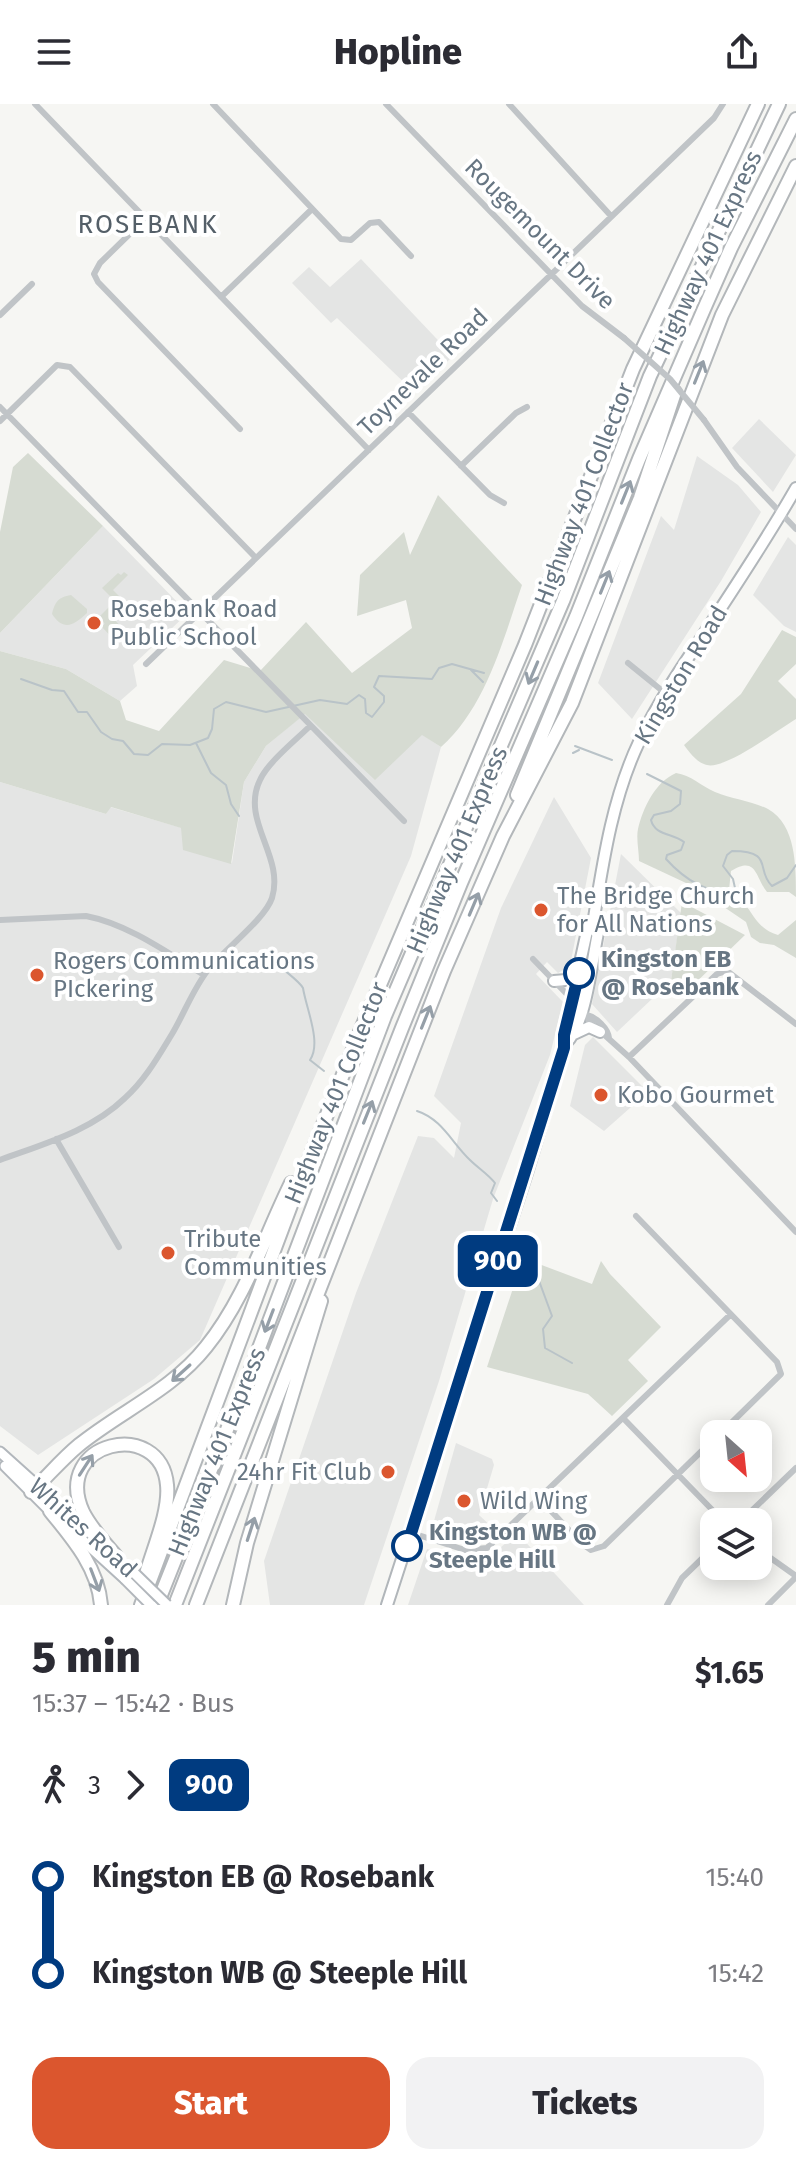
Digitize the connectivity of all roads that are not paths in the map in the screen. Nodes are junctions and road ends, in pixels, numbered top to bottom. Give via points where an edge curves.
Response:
1 (35, 104) edge
2 (213, 104) edge
3 (386, 104) edge
4 (509, 104) edge
5 (723, 104) edge
6 (758, 104) edge
7 (779, 104) edge
8 (796, 119) edge
9 (796, 166) edge
10 (312, 209) junction
11 (611, 216) junction
12 (145, 219) junction
13 (411, 256) dead end
14 (551, 274) junction
15 (32, 284) dead end
16 (221, 297) junction
17 (0, 315) edge
18 (684, 359) junction
19 (0, 407) edge
20 (527, 407) dead end
21 (408, 412) junction
22 (7, 414) junction
23 (0, 421) edge
24 (240, 429) dead end
25 (369, 450) junction
26 (461, 466) junction
27 (796, 488) edge
28 (504, 503) dead end
29 (781, 513) junction
30 (796, 529) edge
31 (256, 558) junction
32 (199, 612) junction
33 (628, 663) dead end
34 (146, 664) dead end
35 (665, 693) junction
36 (310, 726) junction
37 (404, 821) dead end
38 (503, 836) junction
39 (0, 920) edge
40 (593, 924) junction
41 (533, 959) dead end
42 (579, 973) junction
43 (204, 975) junction
44 (554, 981) junction
45 (581, 1009) junction
46 (796, 1024) edge
47 (604, 1035) junction
48 (570, 1038) junction
49 (629, 1057) junction
50 (332, 1102) junction
51 (56, 1139) junction
52 (0, 1160) edge
53 (636, 1216) dead end
54 (796, 1232) edge
55 (336, 1245) junction
56 (119, 1247) dead end
57 (730, 1315) junction
58 (623, 1418) junction
59 (734, 1420) edge
60 (0, 1452) edge
61 (700, 1452) edge
62 (5, 1463) edge
63 (796, 1468) edge
64 (677, 1474) junction
65 (33, 1489) junction
66 (539, 1498) junction
67 (710, 1508) edge
68 (755, 1508) edge
69 (50, 1511) junction
70 (412, 1533) junction
71 (116, 1556) junction
72 (772, 1559) edge
73 (700, 1561) edge
74 (796, 1577) edge
75 (101, 1605) edge
76 (140, 1605) edge
77 (154, 1605) edge
78 (167, 1605) edge
79 (175, 1605) edge
80 (196, 1605) edge
81 (233, 1605) edge
82 (387, 1605) edge
83 (667, 1605) edge
84 (768, 1605) edge

1 - 12 street
2 - 10 street
3 - 14 street, Rougemount Drive
4 - 11 street
5 - 11 street, Toynevale Road
6 - 50 highway, Highway 401 Collector via 633,369 525,645
7 -> 77 highway, Highway 401 Express via 650,376 563,601 385,1016 248,1377
8 - 18 highway, Highway 401 Express via 731,248
38 -> 9 highway via 572,703 722,315
10 - 13 street via 341,239 351,240 370,223 379,222
10 - 16 street
11 - 14 street, Toynevale Road
12 - 16 street
12 - 24 street via 94,274
14 - 21 street, Toynevale Road
14 - 29 street, Rougemount Drive, bridge via 670,379 737,467
15 - 17 street
16 - 25 street
38 -> 18 highway via 640,498
79 -> 18 highway, Highway 401 Express via 407,1013
19 - 22 street
20 - 26 street
21 - 25 street, Toynevale Road
21 - 26 street
22 - 23 street
22 - 31 street via 57,365 70,367
22 - 32 street
25 - 31 street, Toynevale Road
26 - 28 street
27 - 29 main road, Kingston Road
29 - 30 street, Rougemount Drive
29 - 35 main road, Kingston Road
31 - 32 street, Toynevale Road
32 - 34 street, Toynevale Road
32 - 36 street
33 - 35 street
35 - 40 main road, Kingston Road via 638,743 614,811
36 - 37 street
36 - 43 street via 261,777 255,795 254,813 273,866 272,897 264,914
55 -> 38 highway
39 - 43 street via 99,918
40 - 42 main road, Kingston Road
40 - 45 main road, Kingston Road via 598,933
41 - 44 street
42 - 44 main road
42 - 45 main road, Kingston Road
43 - 51 street via 136,1088 100,1118
44 - 45 street
45 - 47 street
45 - 48 main road, Kingston Road
46 - 49 street via 727,971 717,974
47 - 48 main road via 589,1027
47 - 49 street
48 - 70 main road, Kingston Road
49 - 54 street
50 -> 65 highway via 243,1288 206,1348 157,1393 78,1446
50 - 76 highway, Highway 401 Collector
51 - 52 street
51 - 56 street
53 - 57 street
55 - 80 highway
81 -> 55 highway
57 - 58 street
57 - 59 street via 777,1362 781,1374
58 - 64 street
58 - 66 street
60 - 62 main road, Whites Road
61 - 64 street
62 - 65 main road, Whites Road
63 - 68 street
64 - 66 street via 604,1546 591,1550
64 - 67 street
65 - 69 main road, Whites Road
65 - 71 main road, Whites Road
66 - 70 street via 487,1548 465,1550
69 -> 75 highway via 87,1562
69 - 77 main road, Whites Road, bridge
70 - 82 main road, Kingston Road
71 -> 76 highway via 85,1515 77,1485 93,1454 110,1445 131,1444 156,1459 167,1485
71 - 78 main road, Whites Road, bridge
72 - 74 street
73 - 83 street via 682,1578
74 - 84 street

